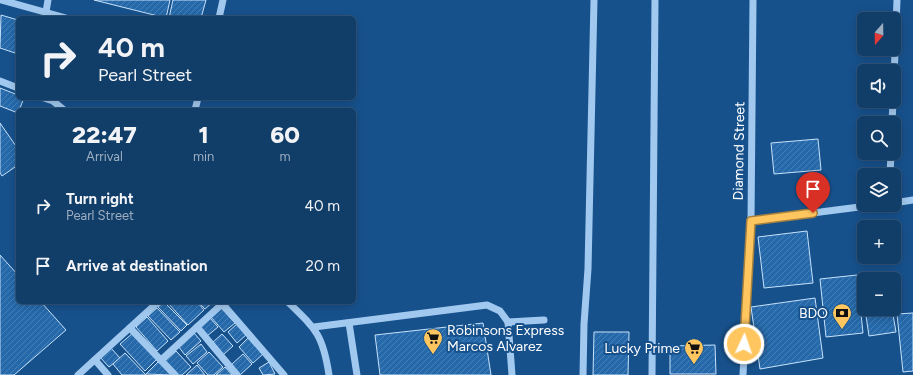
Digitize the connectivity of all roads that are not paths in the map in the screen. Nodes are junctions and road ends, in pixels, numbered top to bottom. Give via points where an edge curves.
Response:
1 (2, 0) edge
2 (48, 0) edge
3 (223, 0) edge
4 (594, 0) edge
5 (655, 0) edge
6 (753, 0) edge
7 (897, 0) edge
8 (46, 12) junction
9 (59, 16) edge
10 (219, 16) edge
11 (895, 64) edge
12 (0, 81) edge
13 (16, 87) edge
14 (50, 100) edge
15 (62, 108) edge
16 (913, 200) edge
17 (901, 201) edge
18 (857, 207) edge
19 (751, 221) junction
20 (156, 304) edge
21 (221, 304) edge
22 (223, 304) edge
23 (290, 304) edge
24 (544, 320) dead end
25 (508, 322) junction
26 (348, 323) junction
27 (196, 327) junction
28 (130, 328) junction
29 (314, 328) junction
30 (95, 360) junction
31 (161, 360) junction
32 (78, 375) edge
33 (108, 375) edge
34 (174, 375) edge
35 (237, 375) edge
36 (284, 375) edge
37 (329, 375) edge
38 (357, 375) edge
39 (512, 375) edge
40 (583, 375) edge
41 (652, 375) edge
42 (743, 375) edge

1 - 8 street
2 - 8 street
3 - 10 street
4 - 40 street
5 - 41 street
6 - 19 street, Diamond Street
7 - 11 street
8 - 9 street
12 - 13 street
14 - 15 street
16 - 17 street
18 - 19 street
19 - 42 street, Diamond Street
20 - 28 street
21 - 27 street
22 - 36 street
23 - 29 street
24 - 25 street
25 - 26 street via 497,308 482,305
25 - 39 street
26 - 29 street
26 - 38 street
27 - 31 street
27 - 35 street
28 - 30 street
28 - 31 street
29 - 37 street via 325,350
30 - 32 street
30 - 33 street
31 - 34 street

